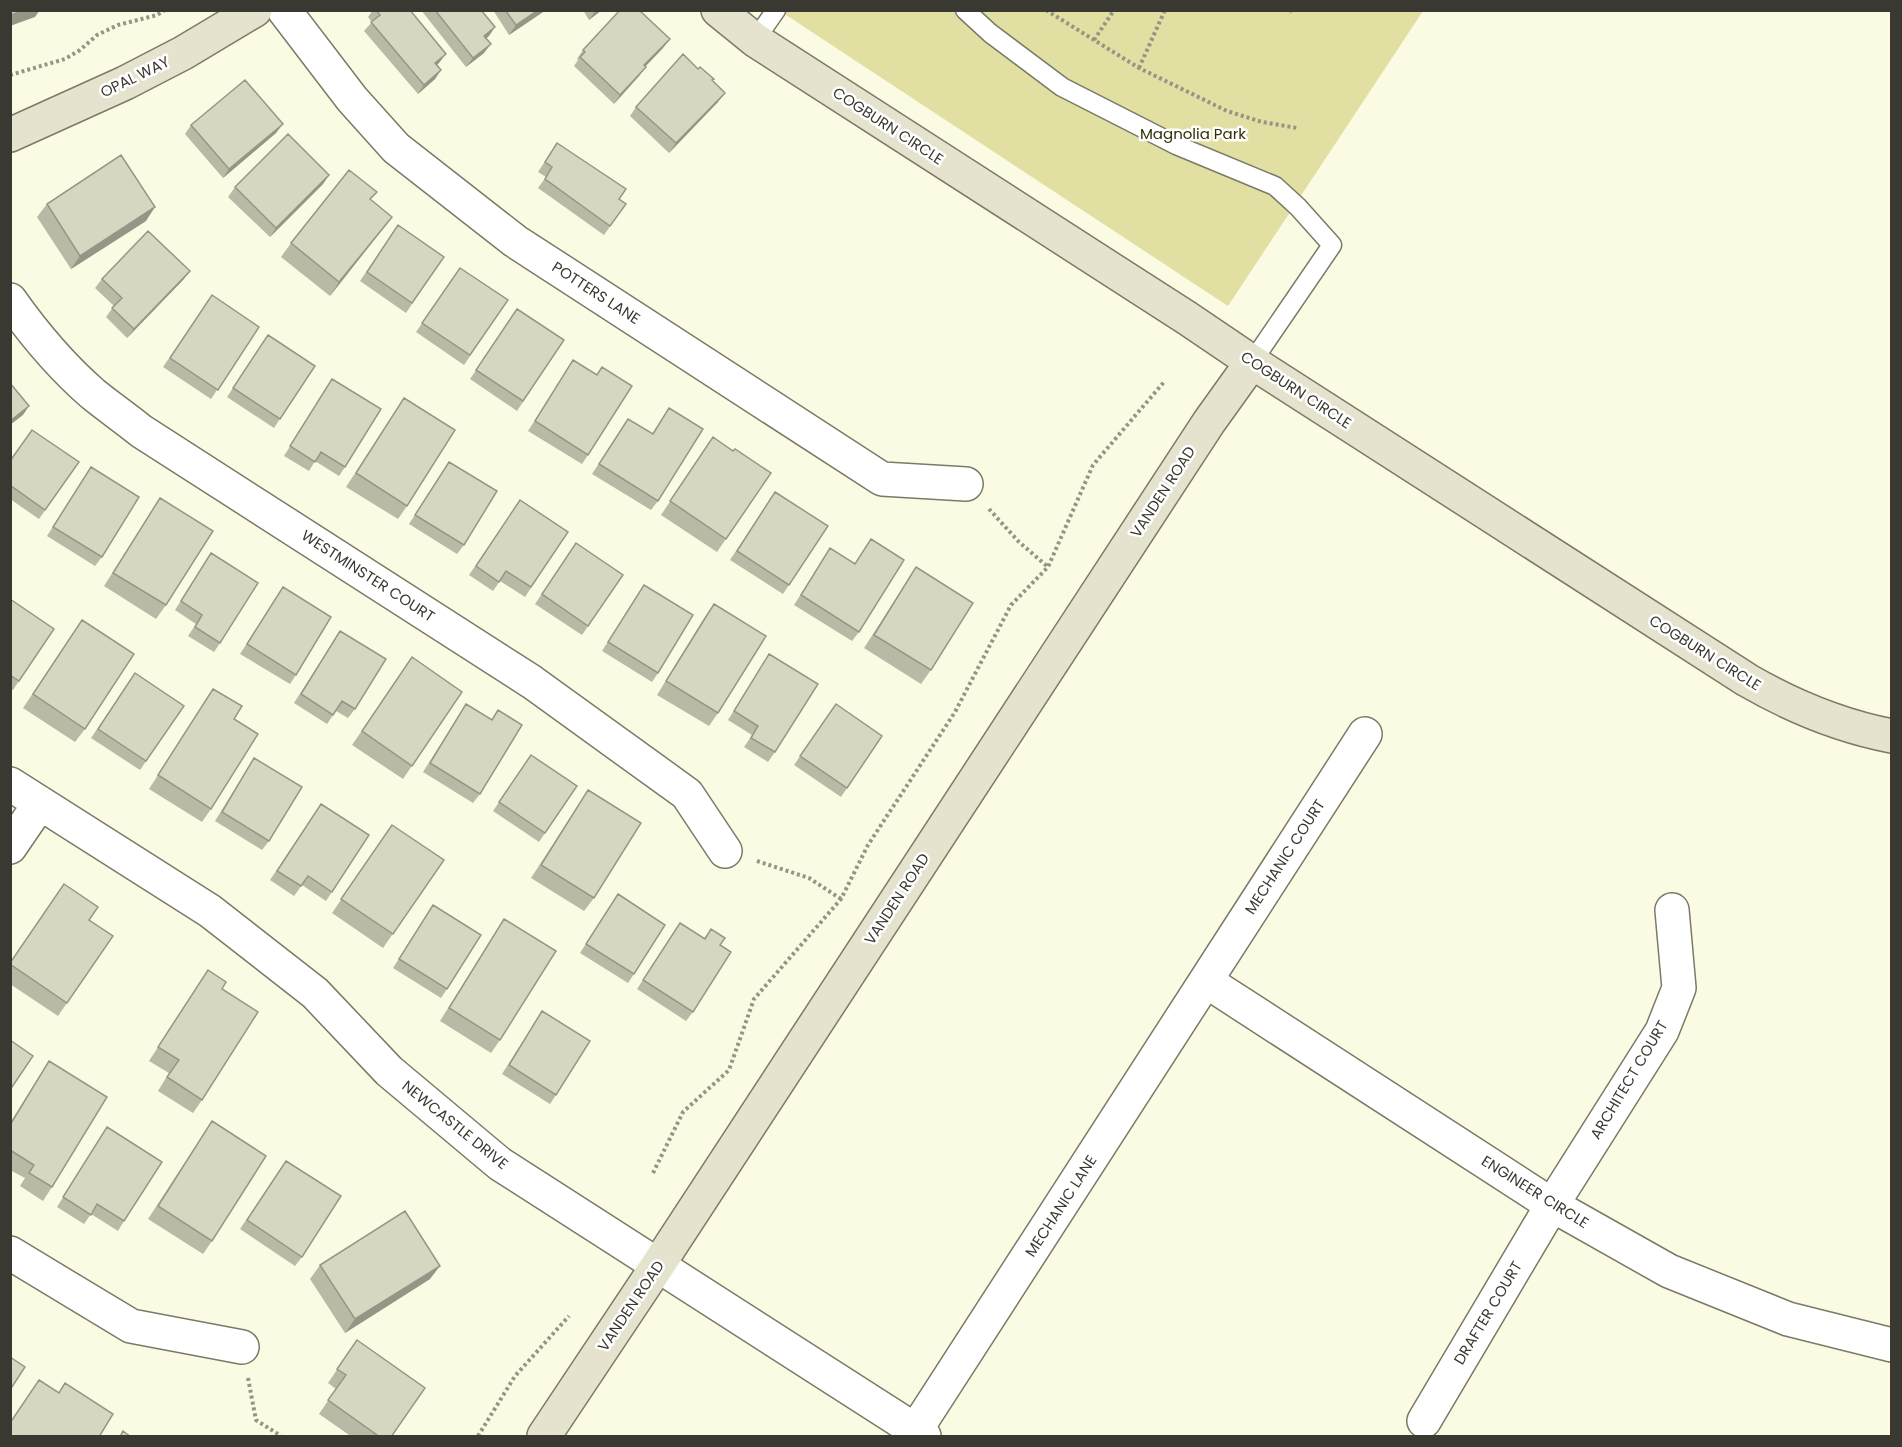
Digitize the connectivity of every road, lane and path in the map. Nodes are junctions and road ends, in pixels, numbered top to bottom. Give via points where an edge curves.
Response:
1 (165, 10) edge
2 (255, 10) edge
3 (284, 10) edge
4 (718, 10) edge
5 (776, 10) edge
6 (964, 10) edge
7 (1114, 10) edge
8 (1165, 10) edge
9 (1048, 11) edge
10 (755, 40) junction
11 (1094, 40) junction
12 (1139, 68) junction
13 (10, 75) edge
14 (1297, 128) dead end
15 (10, 135) edge
16 (10, 300) edge
17 (1252, 363) junction
18 (1164, 382) dead end
19 (966, 484) joint
20 (1048, 567) junction
21 (1365, 734) dead end
22 (1892, 736) edge
23 (10, 784) edge
24 (40, 803) junction
25 (10, 847) edge
26 (724, 850) joint
27 (841, 899) junction
28 (1672, 910) dead end
29 (1206, 981) junction
30 (653, 1173) dead end
31 (1552, 1205) junction
32 (10, 1253) edge
33 (658, 1265) junction
34 (569, 1316) dead end
35 (1892, 1345) edge
36 (242, 1347) joint
37 (1424, 1421) dead end
38 (919, 1434) edge
39 (281, 1437) edge
40 (478, 1437) edge
41 (544, 1437) edge

1 - 13 path via 97,35 65,59
2 - 15 street, OPAL WAY via 125,83
3 - 19 street, POTTERS LANE via 352,99 396,148 515,241 882,479
4 - 10 street, COGBURN CIRCLE
5 - 10 lane
6 - 17 lane via 1062,87 1176,145 1275,186 1332,245
7 - 11 path
8 - 12 path
9 - 11 path
10 - 17 street, COGBURN CIRCLE
11 - 12 path
12 - 14 path via 1227,111
16 - 26 street, WESTMINSTER COURT via 92,393 141,430 532,682 610,738 687,794
17 - 22 street, COGBURN CIRCLE via 1776,697 1840,723
17 - 33 street, VANDEN ROAD
18 - 20 path via 1093,465
19 - 20 path via 1019,542
20 - 27 path via 1011,605 955,712 868,845
21 - 29 street, MECHANIC COURT
23 - 24 street, NEWCASTLE DRIVE
24 - 25 street
24 - 33 street, NEWCASTLE DRIVE via 210,911 315,993 389,1071 500,1164
26 - 27 path via 809,878
27 - 30 path via 754,999 729,1070 683,1112
28 - 31 street, ARCHITECT COURT via 1679,988 1662,1031
29 - 31 street, ENGINEER CIRCLE
29 - 38 street, MECHANIC LANE
31 - 35 street, ENGINEER CIRCLE via 1679,1275 1788,1319
31 - 37 street, DRAFTER COURT
32 - 36 street via 131,1326
33 - 38 street, NEWCASTLE DRIVE
33 - 41 street, VANDEN ROAD
34 - 40 path via 515,1376
36 - 39 path via 256,1420

